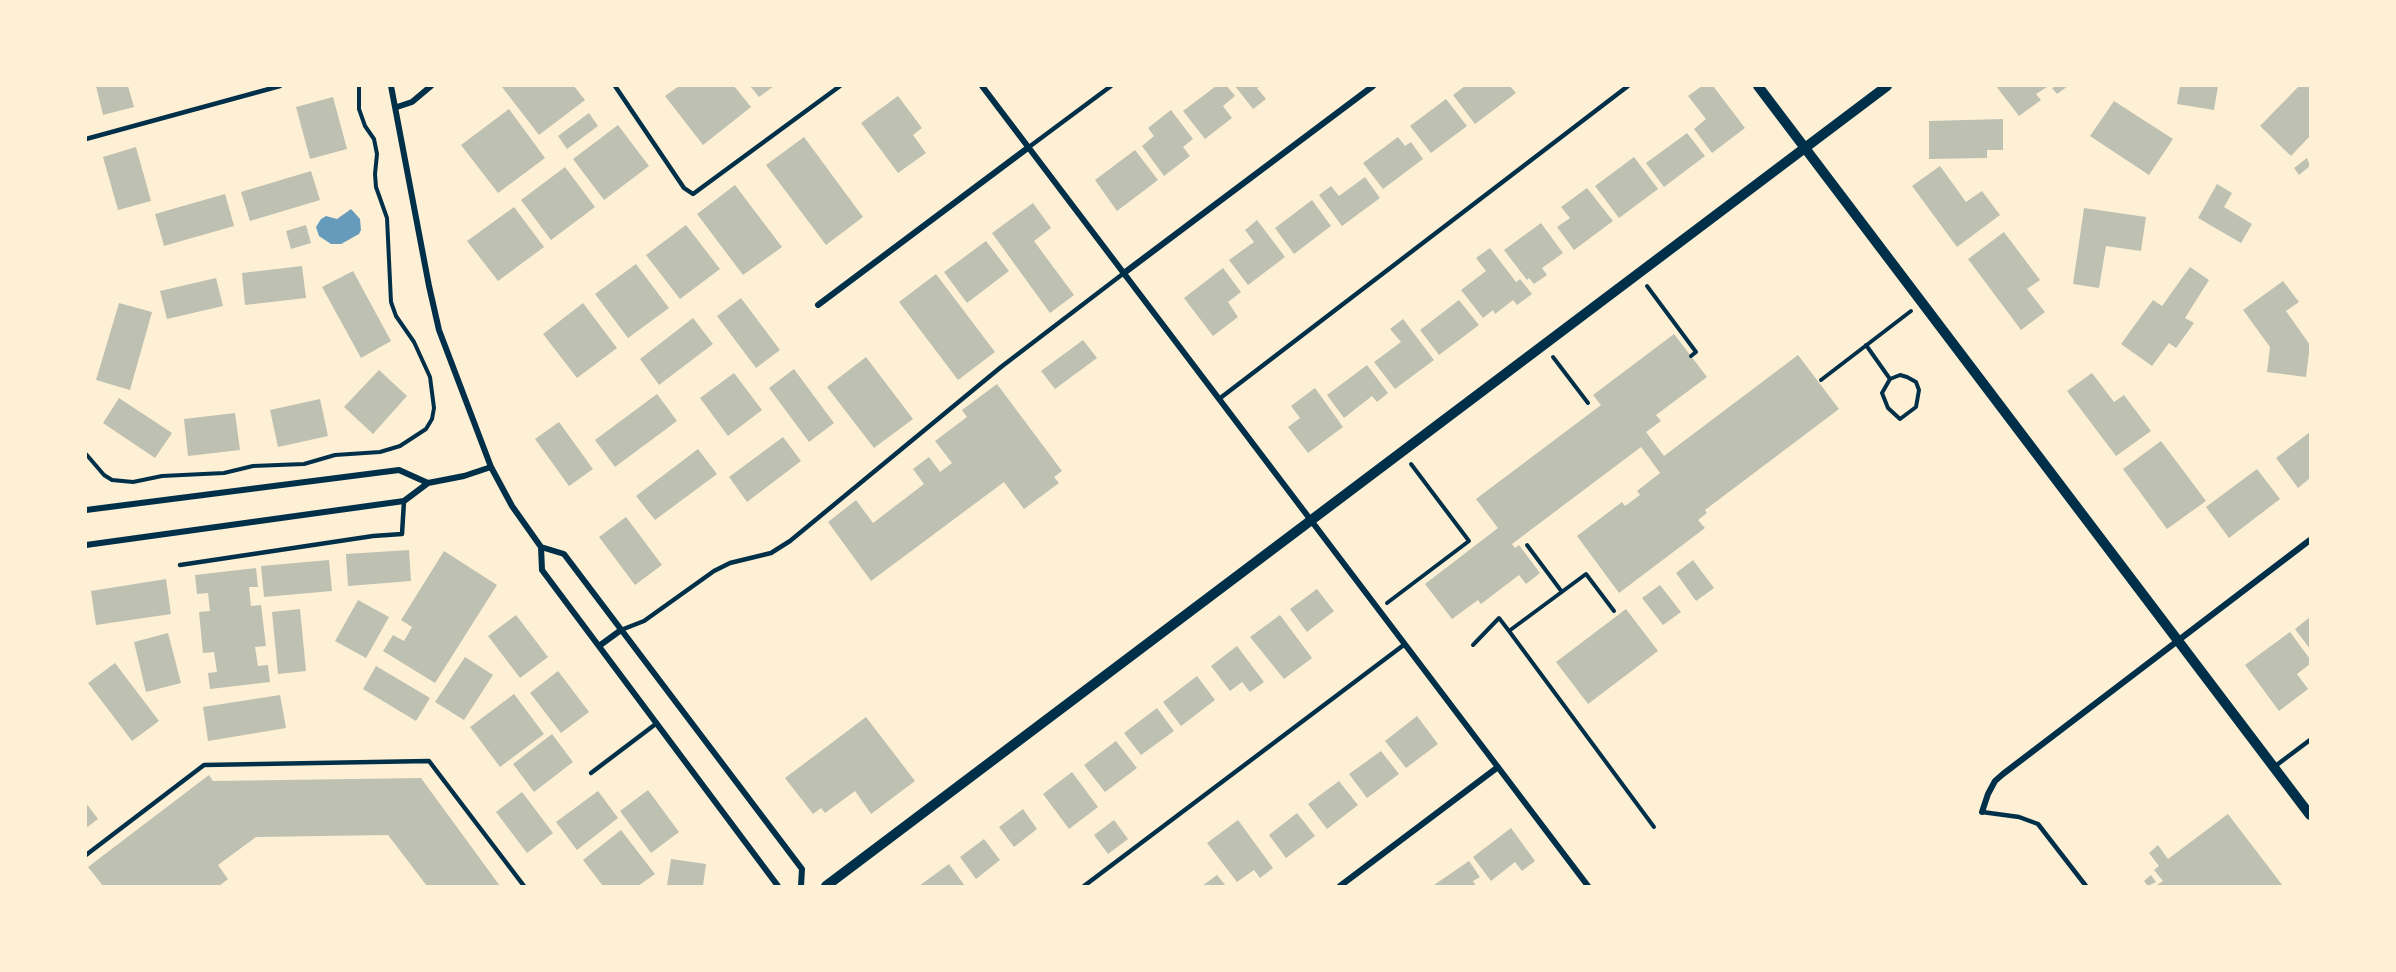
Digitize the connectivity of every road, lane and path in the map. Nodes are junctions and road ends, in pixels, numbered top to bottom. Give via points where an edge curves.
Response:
1 (280, 86) edge
2 (359, 86) edge
3 (391, 86) edge
4 (431, 86) edge
5 (615, 86) edge
6 (840, 86) edge
7 (982, 86) edge
8 (1111, 86) edge
9 (1372, 86) edge
10 (1628, 86) edge
11 (1758, 86) edge
12 (1887, 86) edge
13 (397, 107) junction
14 (86, 139) edge
15 (1029, 147) junction
16 (1805, 147) junction
17 (1124, 273) junction
18 (1637, 274) junction
19 (1923, 303) junction
20 (818, 305) dead end
21 (1544, 344) junction
22 (1866, 345) junction
23 (1691, 356) dead end
24 (1890, 379) junction
25 (1821, 380) dead end
26 (1219, 399) junction
27 (1588, 403) dead end
28 (1401, 452) junction
29 (86, 454) edge
30 (491, 467) junction
31 (428, 483) junction
32 (404, 501) junction
33 (86, 510) edge
34 (1311, 520) junction
35 (2310, 540) edge
36 (86, 545) edge
37 (1527, 545) dead end
38 (541, 547) junction
39 (180, 565) dead end
40 (1562, 592) junction
41 (1379, 610) junction
42 (1614, 611) dead end
43 (621, 630) junction
44 (1509, 632) junction
45 (2178, 640) junction
46 (1405, 644) junction
47 (1473, 645) dead end
48 (599, 646) junction
49 (657, 723) junction
50 (2310, 740) edge
51 (1498, 767) junction
52 (2274, 767) junction
53 (591, 773) dead end
54 (1982, 812) joint
55 (2310, 815) edge
56 (1654, 827) dead end
57 (86, 855) edge
58 (524, 886) edge
59 (776, 886) edge
60 (801, 886) edge
61 (826, 886) edge
62 (1084, 886) edge
63 (1340, 886) edge
64 (1587, 886) edge
65 (2086, 886) edge

1 - 14 lane
2 - 29 path via 360,116 374,139 376,187 387,218 391,302 430,377 434,408 426,429 400,446 380,452 134,482 112,480
3 - 13 street
4 - 13 street via 412,102
5 - 6 lane via 684,188 693,194
7 - 15 street
8 - 15 lane
9 - 17 street
10 - 26 lane
11 - 16 street
12 - 16 street
13 - 30 street via 439,330
15 - 17 street
15 - 20 street
16 - 18 street
16 - 19 street
17 - 26 street
17 - 43 lane via 1002,367 790,541 771,553 714,571 644,621
18 - 21 street
18 - 23 path via 1696,352
19 - 22 path
19 - 45 street
21 - 27 path
21 - 28 street
22 - 24 path
22 - 25 path
24 - 24 path via 1882,393 1888,408 1900,419 1916,407 1920,390 1907,377
26 - 34 street
28 - 34 street
28 - 41 path via 1469,541
30 - 31 street
30 - 38 street
31 - 32 street
31 - 33 street via 399,470
32 - 36 street
32 - 39 lane via 402,534
34 - 41 street
34 - 61 street
35 - 45 street
37 - 40 path
38 - 43 street via 564,554
38 - 48 street via 542,570
40 - 42 path via 1586,574
40 - 44 path
41 - 46 street
43 - 48 street
43 - 60 street via 802,869
44 - 47 path via 1499,618
44 - 56 path
45 - 52 street
45 - 54 street via 1995,781
46 - 51 street
46 - 62 lane
48 - 49 street
49 - 53 lane
49 - 59 street
50 - 52 lane
51 - 63 street
51 - 64 street
52 - 55 street
54 - 65 lane via 2019,817 2044,828
57 - 58 lane via 204,765 429,761

